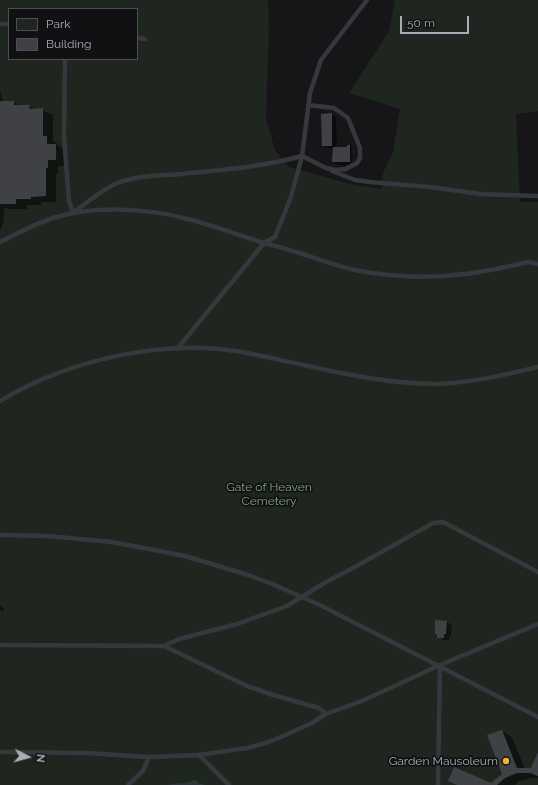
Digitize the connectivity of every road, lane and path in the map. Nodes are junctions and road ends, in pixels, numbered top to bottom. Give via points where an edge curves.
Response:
1 (367, 0) edge
2 (138, 38) edge
3 (145, 39) dead end
4 (66, 60) edge
5 (308, 105) junction
6 (302, 156) junction
7 (326, 168) junction
8 (538, 196) edge
9 (73, 213) junction
10 (0, 242) edge
11 (264, 243) junction
12 (538, 264) edge
13 (177, 349) junction
14 (538, 367) edge
15 (0, 400) edge
16 (0, 535) edge
17 (538, 572) edge
18 (302, 596) junction
19 (538, 624) edge
20 (0, 645) edge
21 (164, 646) junction
22 (440, 665) junction
23 (326, 714) junction
24 (538, 717) edge
25 (0, 752) edge
26 (199, 755) junction
27 (149, 757) junction
28 (128, 785) edge
29 (229, 785) edge
30 (438, 785) edge

1 - 5 lane via 321,60
2 - 3 lane
4 - 9 lane via 64,136
5 - 6 lane
5 - 7 lane via 334,108 348,118 360,148 357,163 346,169
6 - 7 lane
6 - 9 lane via 278,163 238,169 135,178 97,194
6 - 11 lane via 291,198 275,237
7 - 8 lane via 355,180 370,182 480,194
9 - 10 lane via 34,225
9 - 11 lane via 123,210 168,214
11 - 12 lane via 355,270 406,277 464,274 530,262
11 - 13 lane
13 - 14 lane via 204,348 242,352 332,371 437,384 468,381
13 - 15 lane via 127,354 75,366
16 - 18 lane via 82,538 185,556
17 - 18 lane via 443,522 433,523
18 - 21 lane via 287,606 237,624 179,639
18 - 22 lane
19 - 22 lane
20 - 21 lane
21 - 23 lane via 247,686 319,708
22 - 23 lane via 362,701
22 - 24 lane
22 - 30 lane
23 - 26 lane via 312,723 266,742 247,748
25 - 27 lane
26 - 27 lane
26 - 29 lane
27 - 28 lane via 143,771

